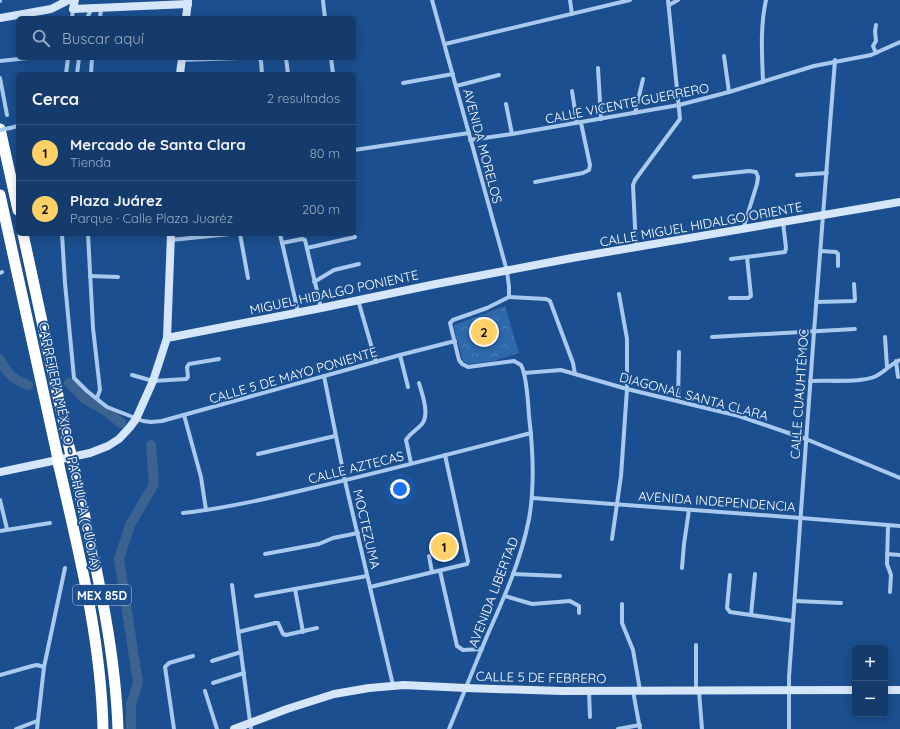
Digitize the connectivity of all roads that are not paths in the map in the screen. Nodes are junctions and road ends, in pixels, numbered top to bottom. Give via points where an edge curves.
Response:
1 (69, 0) edge
2 (75, 0) edge
3 (432, 0) edge
4 (570, 0) edge
5 (630, 0) edge
6 (668, 0) edge
7 (678, 0) edge
8 (766, 0) edge
9 (323, 1) dead end
10 (188, 2) edge
11 (668, 6) junction
12 (97, 8) junction
13 (73, 9) junction
14 (572, 14) junction
15 (72, 16) edge
16 (89, 16) edge
17 (99, 16) edge
18 (186, 16) edge
19 (325, 16) edge
20 (0, 18) edge
21 (876, 25) dead end
22 (900, 42) edge
23 (445, 44) junction
24 (876, 53) junction
25 (724, 56) dead end
26 (16, 59) edge
27 (68, 60) edge
28 (79, 60) edge
29 (92, 60) edge
30 (182, 60) edge
31 (260, 60) edge
32 (286, 60) edge
33 (331, 60) edge
34 (835, 60) junction
35 (0, 61) edge
36 (598, 68) dead end
37 (66, 72) edge
38 (77, 72) edge
39 (91, 72) edge
40 (183, 72) edge
41 (262, 72) edge
42 (288, 72) edge
43 (333, 72) edge
44 (453, 74) junction
45 (499, 75) dead end
46 (0, 78) edge
47 (644, 79) dead end
48 (763, 82) junction
49 (404, 83) dead end
50 (456, 86) junction
51 (572, 91) dead end
52 (729, 92) junction
53 (506, 104) dead end
54 (679, 106) junction
55 (634, 113) junction
56 (7, 115) dead end
57 (601, 119) junction
58 (579, 123) junction
59 (16, 126) edge
60 (3, 129) edge
61 (469, 133) junction
62 (512, 134) junction
63 (470, 140) junction
64 (356, 150) edge
65 (827, 173) junction
66 (797, 175) dead end
67 (694, 178) dead end
68 (535, 182) dead end
69 (0, 195) edge
70 (16, 199) edge
71 (900, 202) edge
72 (824, 216) junction
73 (783, 222) junction
74 (742, 230) junction
75 (23, 236) edge
76 (62, 236) edge
77 (88, 236) edge
78 (191, 236) edge
79 (240, 236) edge
80 (280, 236) edge
81 (171, 237) edge
82 (355, 237) dead end
83 (282, 243) junction
84 (307, 248) junction
85 (636, 248) junction
86 (821, 251) junction
87 (747, 258) junction
88 (731, 259) dead end
89 (360, 264) dead end
90 (838, 266) dead end
91 (507, 271) junction
92 (90, 276) junction
93 (118, 277) dead end
94 (248, 278) dead end
95 (314, 282) junction
96 (854, 284) dead end
97 (619, 294) dead end
98 (510, 297) junction
99 (730, 298) dead end
100 (358, 300) junction
101 (816, 302) junction
102 (321, 308) junction
103 (298, 313) junction
104 (855, 328) dead end
105 (814, 332) junction
106 (712, 337) dead end
107 (884, 337) dead end
108 (167, 338) junction
109 (455, 341) junction
110 (679, 352) dead end
111 (400, 355) junction
112 (219, 359) dead end
113 (898, 361) edge
114 (376, 362) junction
115 (887, 367) junction
116 (524, 373) junction
117 (575, 374) junction
118 (132, 375) dead end
119 (324, 376) junction
120 (898, 376) dead end
121 (153, 381) junction
122 (810, 381) junction
123 (419, 383) dead end
124 (408, 387) dead end
125 (627, 388) junction
126 (97, 398) junction
127 (678, 400) junction
128 (184, 415) junction
129 (136, 419) junction
130 (531, 433) junction
131 (336, 436) junction
132 (806, 439) junction
133 (258, 454) dead end
134 (445, 455) junction
135 (411, 463) junction
136 (0, 472) edge
137 (900, 478) edge
138 (345, 480) junction
139 (532, 498) junction
140 (0, 500) edge
141 (617, 504) junction
142 (206, 510) junction
143 (689, 510) junction
144 (183, 512) dead end
145 (801, 518) junction
146 (50, 523) dead end
147 (888, 526) junction
148 (900, 526) edge
149 (8, 529) junction
150 (0, 531) edge
151 (358, 533) junction
152 (612, 539) dead end
153 (266, 554) dead end
154 (887, 554) junction
155 (900, 555) edge
156 (429, 556) dead end
157 (65, 568) dead end
158 (682, 568) dead end
159 (440, 571) junction
160 (432, 572) junction
161 (513, 574) junction
162 (755, 574) dead end
163 (730, 575) dead end
164 (367, 576) junction
165 (560, 576) dead end
166 (232, 585) dead end
167 (370, 587) junction
168 (295, 589) junction
169 (890, 592) dead end
170 (256, 596) dead end
171 (505, 596) junction
172 (795, 601) junction
173 (841, 603) dead end
174 (622, 604) dead end
175 (579, 614) dead end
176 (751, 615) junction
177 (793, 621) junction
178 (317, 628) dead end
179 (238, 632) junction
180 (302, 632) junction
181 (696, 644) dead end
182 (482, 649) junction
183 (241, 652) junction
184 (193, 656) dead end
185 (212, 661) dead end
186 (44, 666) junction
187 (244, 673) junction
188 (0, 675) edge
189 (213, 683) dead end
190 (392, 685) junction
191 (466, 688) junction
192 (589, 690) junction
193 (637, 690) junction
194 (697, 690) junction
195 (788, 690) junction
196 (852, 690) edge
197 (888, 690) edge
198 (900, 690) edge
199 (205, 691) dead end
200 (590, 718) dead end
201 (37, 721) junction
202 (251, 726) edge
203 (640, 727) edge
204 (16, 729) edge
205 (37, 729) edge
206 (103, 729) edge
207 (118, 729) edge
208 (174, 729) edge
209 (217, 729) edge
210 (234, 729) edge
211 (449, 729) edge
212 (618, 729) edge
213 (702, 729) edge
214 (789, 729) edge

1 - 20 street via 51,9
2 - 13 street
3 - 23 street, AVENIDA MORELOS
4 - 14 street
5 - 14 street
6 - 11 street
7 - 11 street
8 - 48 street via 762,22
9 - 19 street
10 - 12 street
10 - 18 street
11 - 54 street
12 - 13 street
12 - 16 street
12 - 17 street
13 - 15 street
14 - 23 street
21 - 24 street via 876,41 873,46
22 - 24 street, CALLE VICENTE GUERRERO
23 - 44 street, AVENIDA MORELOS
24 - 34 street, CALLE VICENTE GUERRERO
25 - 52 street
26 - 35 street
27 - 37 street
28 - 38 street
29 - 39 street
30 - 40 street
31 - 41 street
32 - 42 street
33 - 43 street
34 - 48 street, CALLE VICENTE GUERRERO
34 - 65 street, CALLE CUAUHTÉMOC
36 - 57 street
44 - 49 street
44 - 50 street, AVENIDA MORELOS
45 - 50 street
46 - 56 street
47 - 55 street
48 - 52 street, CALLE VICENTE GUERRERO
50 - 61 street, AVENIDA MORELOS
51 - 58 street
52 - 54 street, CALLE VICENTE GUERRERO
53 - 62 street
54 - 55 street, CALLE VICENTE GUERRERO
54 - 85 street via 678,123 634,185
55 - 57 street, CALLE VICENTE GUERRERO
57 - 58 street, CALLE VICENTE GUERRERO
58 - 62 street, CALLE VICENTE GUERRERO
58 - 68 street via 590,165 588,170
59 - 60 street
60 - 70 highway
61 - 63 street, AVENIDA MORELOS
61 - 64 street
62 - 63 street, CALLE VICENTE GUERRERO
63 - 91 street, AVENIDA MORELOS
65 - 66 street
65 - 72 street, CALLE CUAUHTÉMOC
67 - 74 street via 756,172 757,184
69 - 206 highway, CARRETERA MÉXICO - PACHUCA (CUOTA) / MEX 85D, bridge via 94,628
71 - 72 street, CALLE MIGUEL HIDALGO ORIENTE
72 - 73 street, CALLE MIGUEL HIDALGO ORIENTE
72 - 86 street, CALLE CUAUHTÉMOC
73 - 74 street, CALLE MIGUEL HIDALGO ORIENTE
73 - 87 street via 786,251
74 - 85 street, CALLE MIGUEL HIDALGO ORIENTE
75 - 207 highway, CARRETERA MÉXICO - PACHUCA (CUOTA) / MEX 85D, bridge via 106,619 113,664
76 - 126 street, CALLE 5 DE MAYO PONIENTE via 74,375 77,382
77 - 92 street
78 - 81 street
79 - 94 street
80 - 83 street
81 - 108 street
82 - 84 street
83 - 84 street via 304,238
83 - 103 street
84 - 95 street
85 - 91 street, CALLE MIGUEL HIDALGO ORIENTE
86 - 90 street via 836,252
86 - 101 street, CALLE CUAUHTÉMOC
87 - 88 street
87 - 99 street via 751,296
89 - 95 street via 334,270
91 - 98 street, AVENIDA MORELOS
91 - 100 street, MIGUEL HIDALGO PONIENTE
92 - 93 street
92 - 126 street via 100,390
95 - 102 street
96 - 101 street via 854,301
97 - 125 street via 627,339
98 - 109 street via 452,321 450,323
98 - 117 street via 550,301
100 - 102 street, MIGUEL HIDALGO PONIENTE
100 - 114 street
101 - 105 street, CALLE CUAUHTÉMOC
102 - 103 street, MIGUEL HIDALGO PONIENTE
103 - 108 street, MIGUEL HIDALGO PONIENTE
104 - 105 street
105 - 106 street
105 - 122 street, CALLE CUAUHTÉMOC
107 - 115 street
108 - 121 street
109 - 111 street, CALLE 5 DE MAYO PONIENTE
109 - 116 street, AVENIDA LIBERTAD via 459,360 468,368 514,361 519,363
110 - 127 street
111 - 114 street, CALLE 5 DE MAYO PONIENTE
111 - 124 street
112 - 121 street via 189,364 186,379
113 - 115 street
113 - 120 street
114 - 119 street, CALLE 5 DE MAYO PONIENTE
115 - 122 street via 870,378
116 - 117 street, DIAGONAL SANTA CLARA via 561,370
116 - 130 street, AVENIDA LIBERTAD
117 - 125 street, DIAGONAL SANTA CLARA
118 - 121 street
119 - 128 street, CALLE 5 DE MAYO PONIENTE
119 - 131 street, MOCTEZUMA
121 - 129 street
122 - 132 street, CALLE CUAUHTÉMOC
123 - 135 street via 425,419 406,440
125 - 127 street, DIAGONAL SANTA CLARA
125 - 141 street
126 - 129 street, CALLE 5 DE MAYO PONIENTE via 105,406
127 - 132 street, DIAGONAL SANTA CLARA via 739,416
128 - 129 street, CALLE 5 DE MAYO PONIENTE via 156,422
128 - 142 street via 201,477
129 - 136 street via 126,433 108,446 90,453
130 - 134 street, CALLE AZTECAS
130 - 139 street, AVENIDA LIBERTAD
131 - 133 street
131 - 138 street, MOCTEZUMA
132 - 137 street, DIAGONAL SANTA CLARA
132 - 145 street, CALLE CUAUHTÉMOC
134 - 135 street, CALLE AZTECAS
134 - 159 street via 468,561 467,564
135 - 138 street, CALLE AZTECAS
138 - 142 street, CALLE AZTECAS
138 - 151 street, MOCTEZUMA
139 - 141 street, AVENIDA INDEPENDENCIA
139 - 161 street, AVENIDA LIBERTAD via 525,535
140 - 149 street
141 - 143 street, AVENIDA INDEPENDENCIA
141 - 152 street
142 - 144 street, CALLE AZTECAS
143 - 145 street, AVENIDA INDEPENDENCIA
143 - 158 street
145 - 147 street, AVENIDA INDEPENDENCIA
145 - 172 street, CALLE CUAUHTÉMOC
146 - 149 street
147 - 148 street, AVENIDA INDEPENDENCIA
147 - 154 street
149 - 150 street
151 - 153 street via 319,544
151 - 164 street, MOCTEZUMA
154 - 155 street
154 - 169 street via 891,575
156 - 160 street
157 - 186 street
159 - 160 street
159 - 182 street via 457,646 462,650
160 - 167 street
161 - 165 street
161 - 171 street, AVENIDA LIBERTAD
162 - 176 street
163 - 176 street via 728,610 732,613
164 - 167 street, MOCTEZUMA
164 - 168 street
166 - 179 street
167 - 190 street, MOCTEZUMA
168 - 170 street
168 - 180 street
171 - 175 street via 532,604 571,602 579,606
171 - 182 street, AVENIDA LIBERTAD
172 - 173 street
172 - 177 street, CALLE CUAUHTÉMOC
174 - 193 street via 622,623 633,650
176 - 177 street
177 - 195 street, CALLE CUAUHTÉMOC
178 - 180 street
179 - 180 street via 278,623 284,635
179 - 183 street
181 - 194 street
182 - 191 street, AVENIDA LIBERTAD
183 - 185 street
183 - 187 street
184 - 208 street via 169,663 164,668
186 - 188 street via 32,666
186 - 201 street
187 - 189 street
187 - 202 street
190 - 191 street, CALLE 5 DE FEBRERO
190 - 202 street, CALLE 5 DE FEBRERO via 334,694 294,706
191 - 192 street, CALLE 5 DE FEBRERO
191 - 211 street, AVENIDA LIBERTAD
192 - 193 street, CALLE 5 DE FEBRERO
192 - 200 street
193 - 194 street, CALLE 5 DE FEBRERO
193 - 203 street
194 - 195 street, CALLE 5 DE FEBRERO
194 - 213 street
195 - 196 street, CALLE 5 DE FEBRERO
195 - 214 street, CALLE CUAUHTÉMOC
197 - 198 street
199 - 209 street
201 - 204 street
201 - 205 street
202 - 210 street, CALLE 5 DE FEBRERO
203 - 212 street

